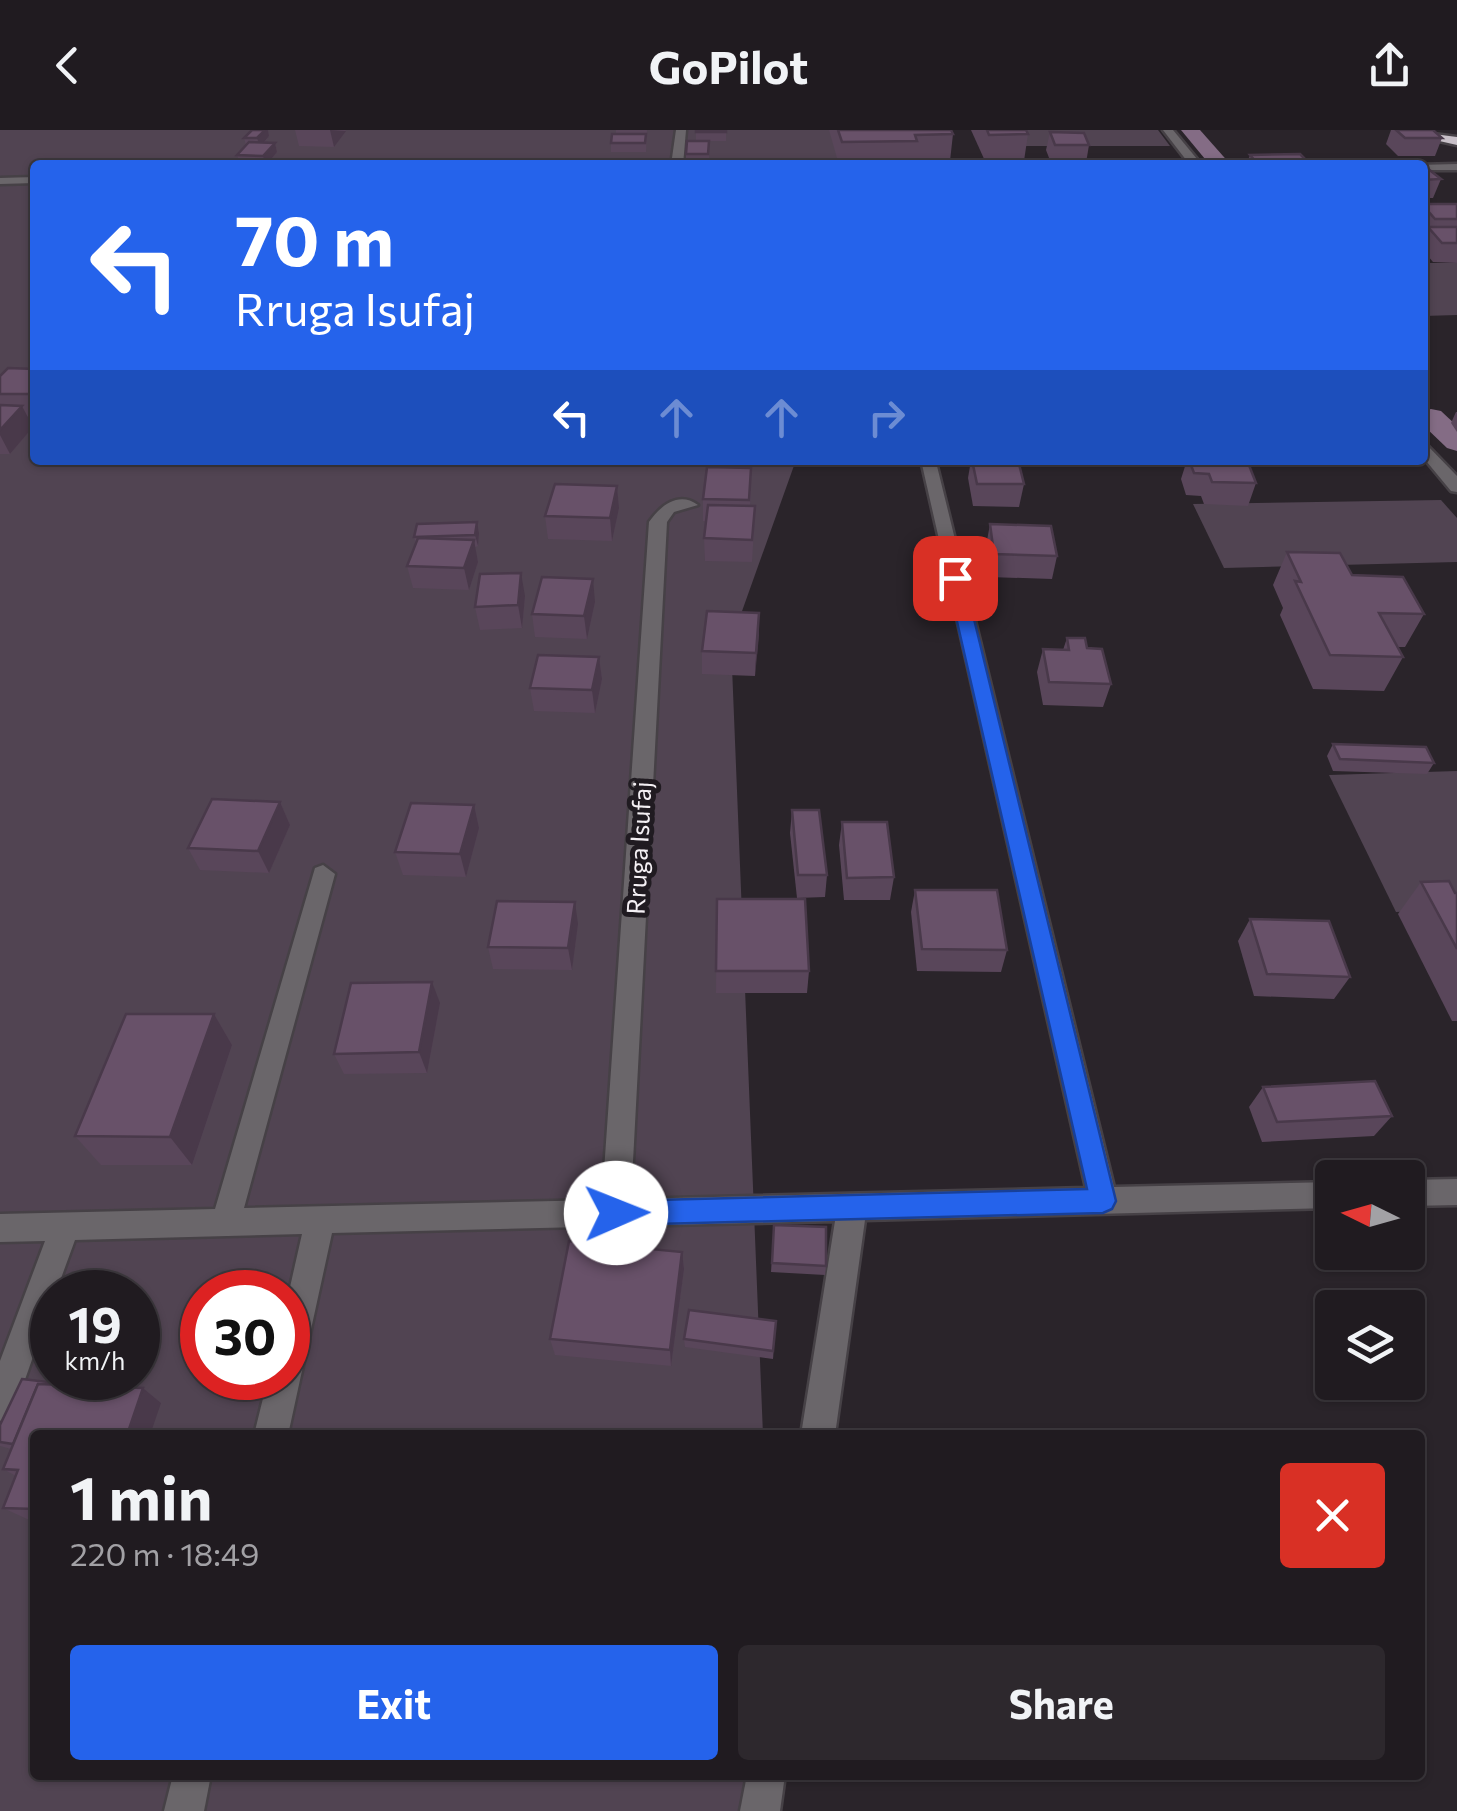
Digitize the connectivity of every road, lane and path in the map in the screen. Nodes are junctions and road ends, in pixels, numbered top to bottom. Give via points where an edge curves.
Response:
1 (680, 130) edge
2 (1168, 130) edge
3 (1408, 130) edge
4 (1457, 142) edge
5 (677, 160) edge
6 (1192, 160) edge
7 (1428, 167) edge
8 (1457, 167) edge
9 (30, 180) edge
10 (0, 181) edge
11 (1428, 448) edge
12 (1457, 450) edge
13 (1428, 452) edge
14 (929, 465) edge
15 (1457, 488) edge
16 (690, 505) dead end
17 (323, 874) dead end
18 (1457, 1192) edge
19 (1425, 1193) edge
20 (1315, 1195) edge
21 (1103, 1201) junction
22 (852, 1207) junction
23 (616, 1213) junction
24 (320, 1220) junction
25 (226, 1222) junction
26 (65, 1226) junction
27 (0, 1228) edge
28 (309, 1270) edge
29 (279, 1400) edge
30 (0, 1405) edge
31 (272, 1430) edge
32 (819, 1430) edge
33 (191, 1780) edge
34 (765, 1780) edge
35 (184, 1811) edge
36 (760, 1811) edge

1 - 5 street
2 - 6 street
3 - 4 highway
7 - 8 street
9 - 10 street
11 - 12 street
13 - 15 street
14 - 21 street
16 - 23 street, Rruga Isufaj via 668,507 658,522
17 - 25 street
18 - 19 street
20 - 21 street
21 - 22 street
22 - 23 street
22 - 32 street
23 - 24 street
24 - 25 street
24 - 28 street
25 - 26 street
26 - 27 street
26 - 30 street
29 - 31 street
33 - 35 street
34 - 36 street

